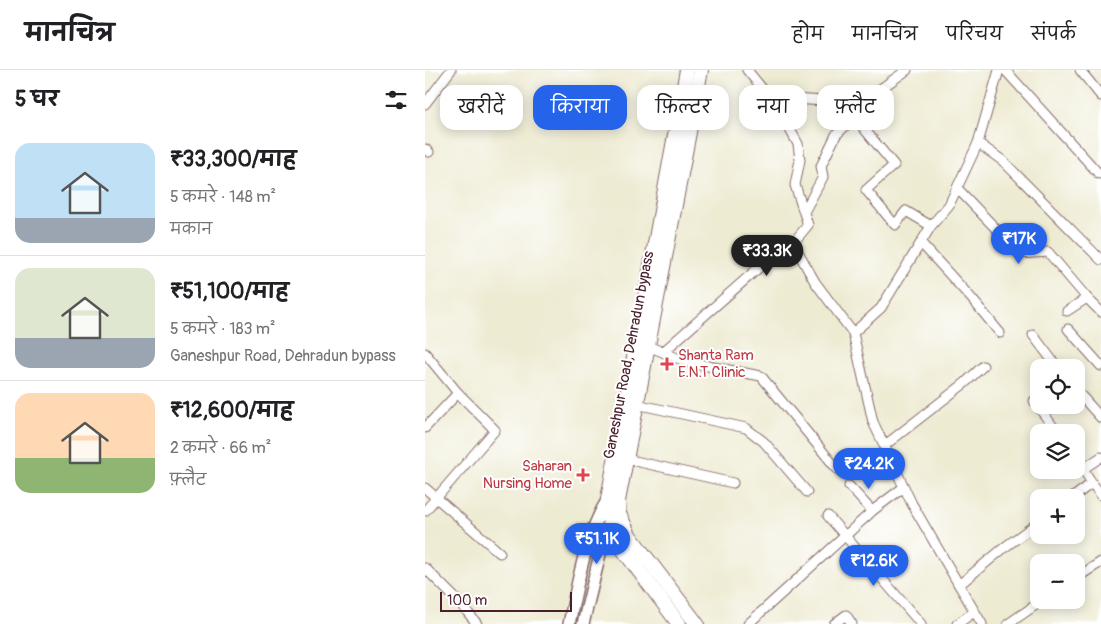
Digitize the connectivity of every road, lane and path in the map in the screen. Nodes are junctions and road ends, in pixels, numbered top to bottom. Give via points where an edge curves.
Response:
1 (451, 70) edge
2 (687, 70) edge
3 (701, 70) edge
4 (747, 70) edge
5 (907, 70) edge
6 (999, 70) edge
7 (1005, 70) edge
8 (1080, 70) edge
9 (759, 85) edge
10 (886, 85) edge
11 (1101, 96) edge
12 (425, 104) edge
13 (790, 130) edge
14 (841, 130) edge
15 (866, 130) edge
16 (978, 143) junction
17 (1099, 174) dead end
18 (957, 188) junction
19 (803, 212) junction
20 (931, 226) junction
21 (793, 243) junction
22 (921, 243) junction
23 (1101, 260) edge
24 (1087, 298) junction
25 (1067, 311) dead end
26 (1101, 312) edge
27 (1068, 329) dead end
28 (853, 333) junction
29 (1000, 333) dead end
30 (1033, 335) dead end
31 (647, 346) junction
32 (663, 352) junction
33 (426, 357) edge
34 (1051, 359) edge
35 (983, 366) dead end
36 (1101, 366) edge
37 (458, 393) junction
38 (1085, 400) edge
39 (636, 404) junction
40 (1101, 418) edge
41 (425, 428) edge
42 (884, 446) junction
43 (1101, 457) edge
44 (626, 459) junction
45 (1085, 468) edge
46 (837, 469) dead end
47 (1085, 472) edge
48 (733, 483) dead end
49 (1092, 483) junction
50 (849, 486) dead end
51 (904, 487) junction
52 (425, 488) edge
53 (1084, 489) edge
54 (807, 492) dead end
55 (1101, 495) edge
56 (436, 499) junction
57 (607, 499) junction
58 (425, 511) edge
59 (872, 511) junction
60 (619, 514) junction
61 (828, 516) dead end
62 (610, 527) junction
63 (1030, 529) edge
64 (845, 535) junction
65 (499, 553) dead end
66 (1101, 562) edge
67 (425, 568) edge
68 (1085, 572) edge
69 (959, 585) junction
70 (1030, 609) edge
71 (975, 612) junction
72 (477, 624) edge
73 (569, 624) edge
74 (583, 624) edge
75 (679, 624) edge
76 (697, 624) edge
77 (747, 624) edge
78 (834, 624) edge
79 (852, 624) edge
80 (921, 624) edge
81 (957, 624) edge
82 (982, 624) edge
83 (1007, 624) edge

1 - 12 street
2 - 57 main road
3 - 31 main road, Ganeshpur Road, Dehradun bypass
4 - 9 street
5 - 10 street
6 - 16 street
7 - 17 street
8 - 11 street
13 - 19 street via 798,144 800,160 795,185
14 - 19 street via 821,166 823,177
15 - 20 street via 894,165 866,190 895,225 906,211
16 - 18 street
16 - 23 street via 1003,161
18 - 20 street via 949,205
18 - 24 street via 1020,254 1048,252
19 - 21 street via 807,225
20 - 22 street
21 - 28 street via 815,282
21 - 32 street via 780,249
22 - 28 street via 881,308
22 - 29 street
24 - 25 street
24 - 26 street
27 - 36 street
28 - 42 street via 873,422
30 - 34 street
31 - 32 street
31 - 39 main road, Ganeshpur Road, Dehradun bypass
32 - 46 street via 687,362 761,376
33 - 37 street
35 - 42 street
37 - 41 street
37 - 56 street via 495,430
38 - 40 street
39 - 44 main road, Ganeshpur Road, Dehradun bypass
39 - 54 street via 746,428 764,442
42 - 51 street
43 - 45 street
44 - 48 street
44 - 60 main road, Ganeshpur Road, Dehradun bypass via 618,501
47 - 49 street
49 - 53 street
49 - 55 street
50 - 59 street
51 - 59 street
51 - 69 street
52 - 56 street
56 - 58 street
56 - 65 street
57 - 62 main road
57 - 73 street via 597,517
59 - 64 street
60 - 62 street
60 - 76 main road, Ganeshpur Road, Dehradun bypass via 629,535
61 - 64 street
62 - 74 street via 601,550
62 - 75 main road via 619,544
63 - 69 street
64 - 77 street
64 - 80 street
66 - 68 street
67 - 72 street
69 - 71 street
70 - 83 street
71 - 81 street
71 - 82 street
78 - 79 street via 846,615

